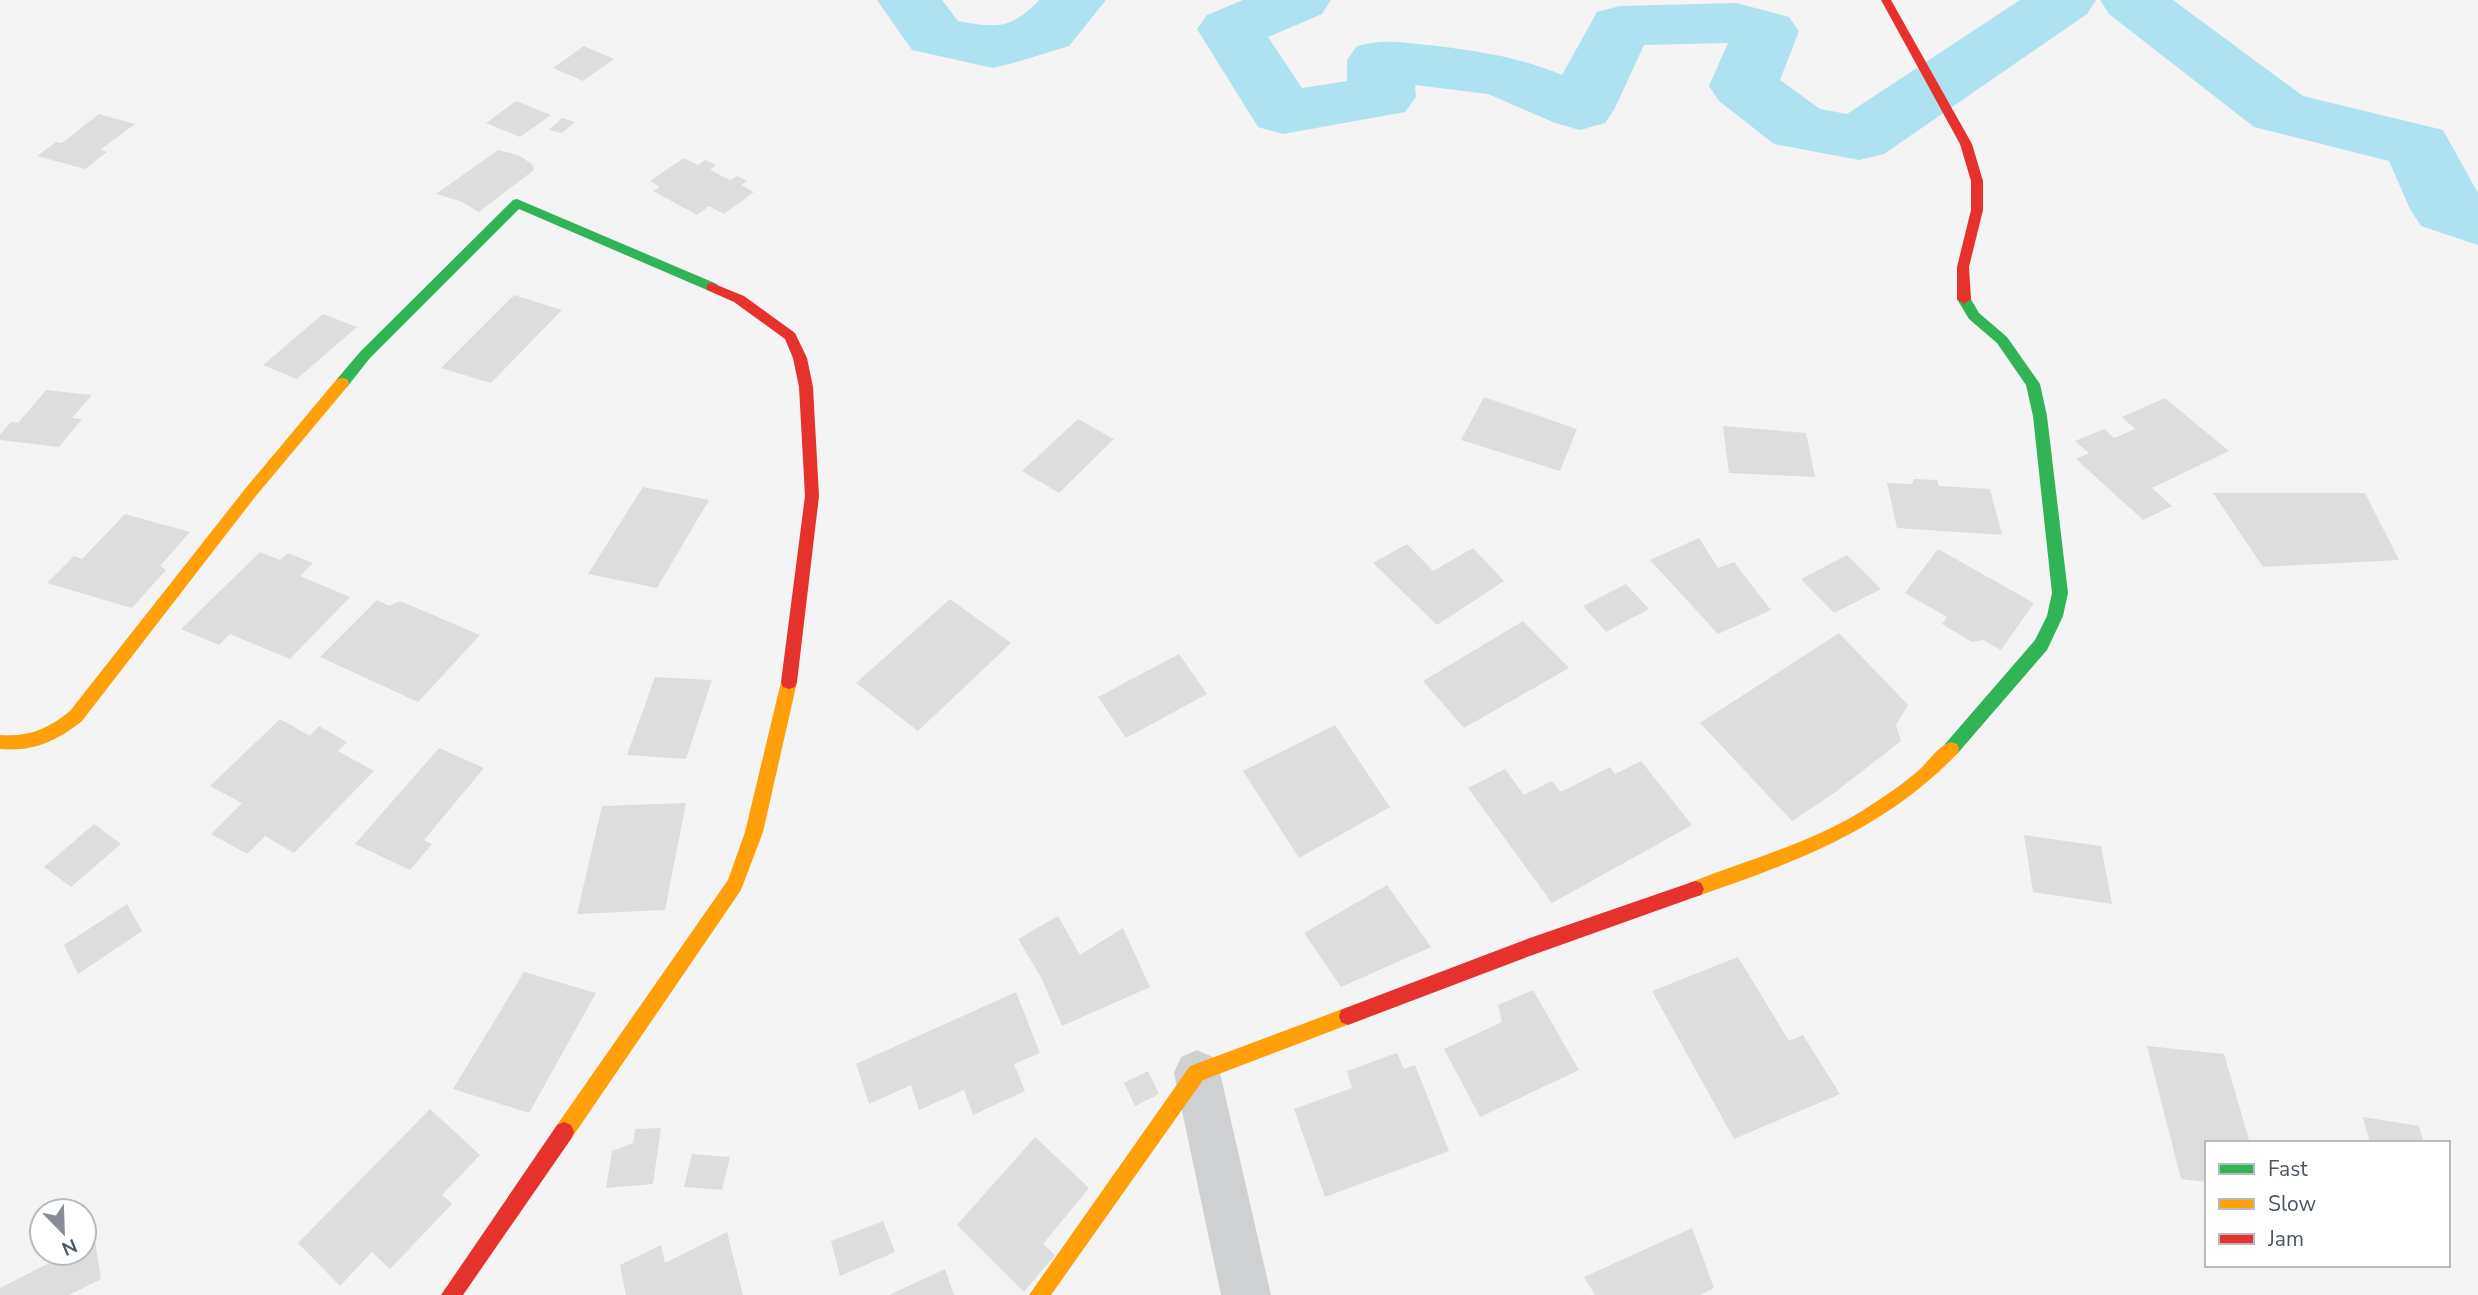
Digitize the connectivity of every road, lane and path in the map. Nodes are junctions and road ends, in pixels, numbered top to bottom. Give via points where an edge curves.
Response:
1 (1886, 0) edge
2 (0, 742) edge
3 (1198, 1073) junction
4 (451, 1295) edge
5 (1040, 1295) edge
6 (1246, 1295) edge

1 - 3 street via 1966,144 1977,181 1977,210 1963,267 1963,298 2033,384 2060,593 2041,645 1929,774 1866,818 1789,856 1527,947
2 - 4 street via 24,746 50,738 76,716 365,355 517,202 738,299 790,337 806,387 812,496 793,665 754,832 736,884
3 - 5 street
3 - 6 street

